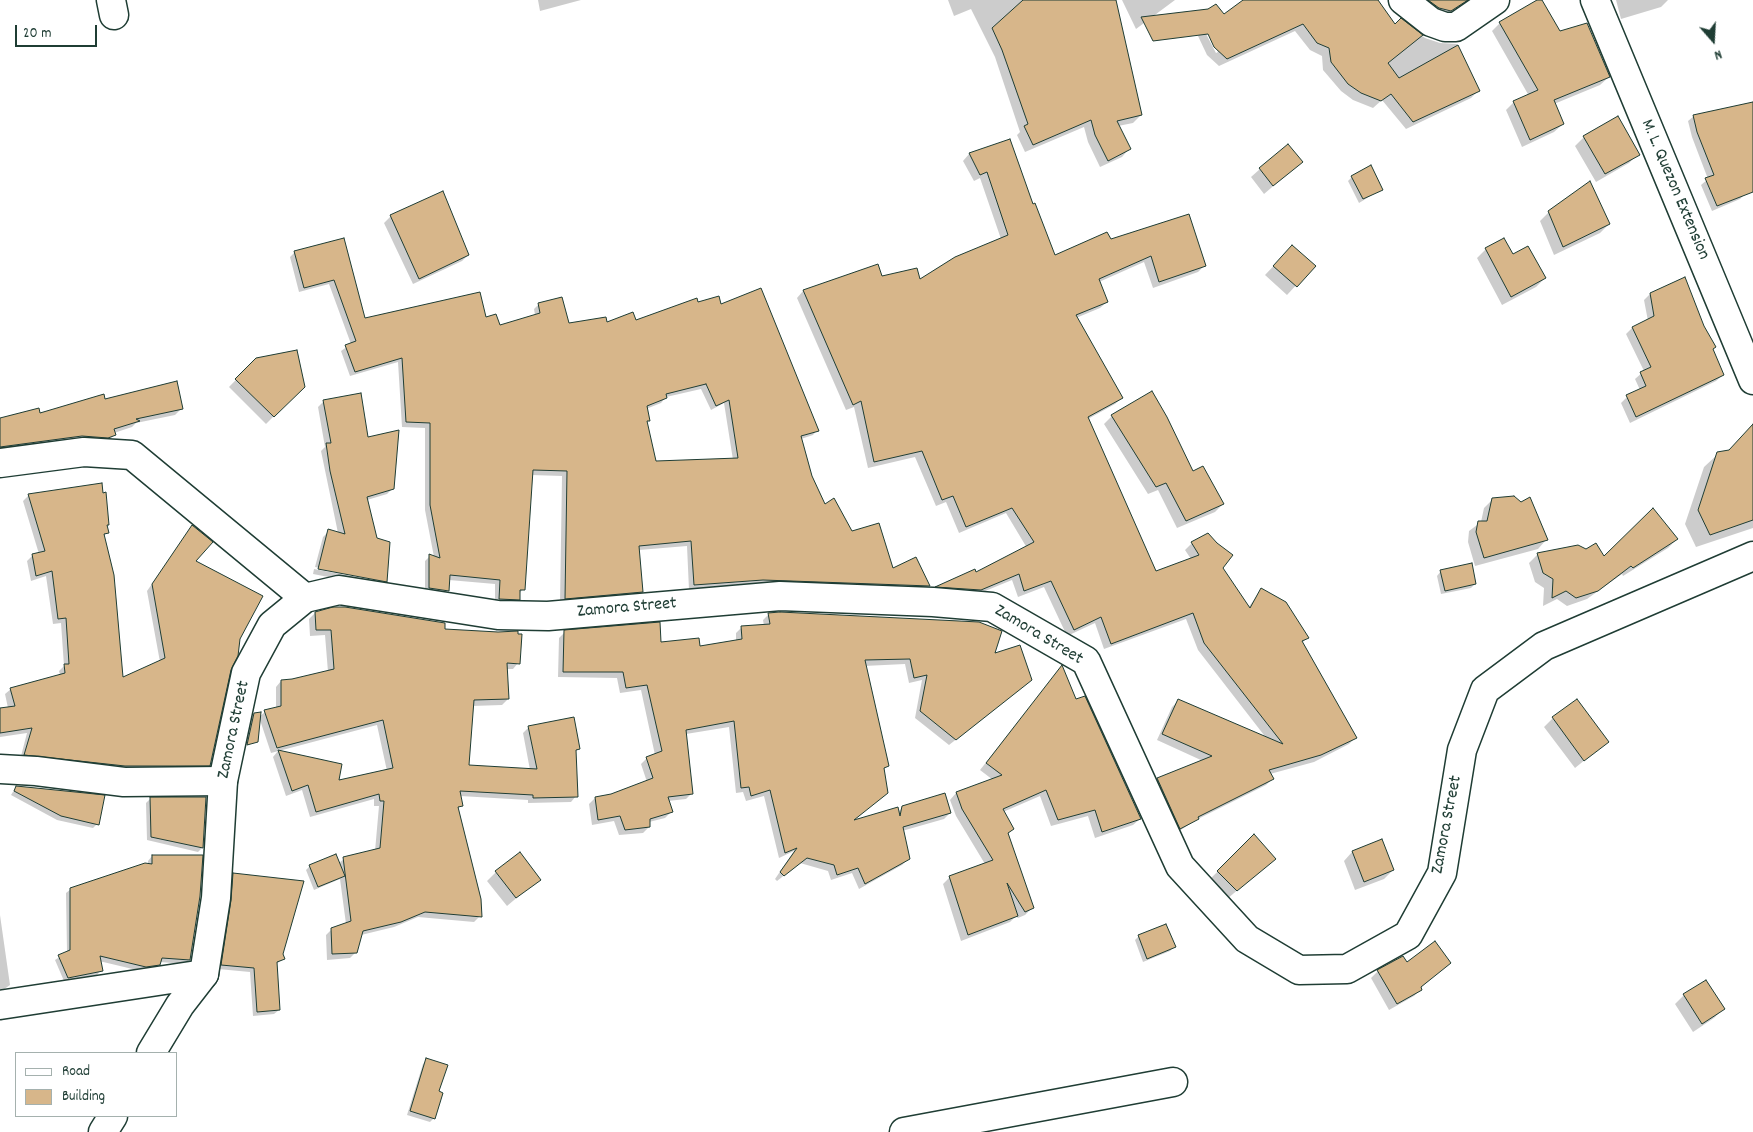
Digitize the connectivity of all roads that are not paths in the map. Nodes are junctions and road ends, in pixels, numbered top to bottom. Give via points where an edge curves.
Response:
1 (1403, 0) edge
2 (1495, 0) edge
3 (1595, 0) edge
4 (1753, 380) edge
5 (0, 463) edge
6 (1753, 556) edge
7 (305, 598) junction
8 (0, 769) edge
9 (223, 781) junction
10 (204, 974) junction
11 (0, 1005) edge
12 (152, 1052) edge
13 (1173, 1082) dead end
14 (112, 1117) edge
15 (103, 1132) edge
16 (904, 1132) edge

1 - 2 street via 1430,22 1456,27
3 - 4 street, M. L. Quezon Extension
5 - 7 street via 84,452 132,455
6 - 7 street, Zamora Street via 1544,646 1485,690 1462,750 1442,873 1408,935 1348,969 1299,970 1247,939 1180,866 1086,662 992,607 780,596 548,616 498,614 339,590
7 - 9 street, Zamora Street via 272,626 246,673
8 - 9 street via 124,782
9 - 10 street, Zamora Street via 216,898
10 - 11 street
10 - 12 street via 180,1005
13 - 16 street
14 - 15 street

